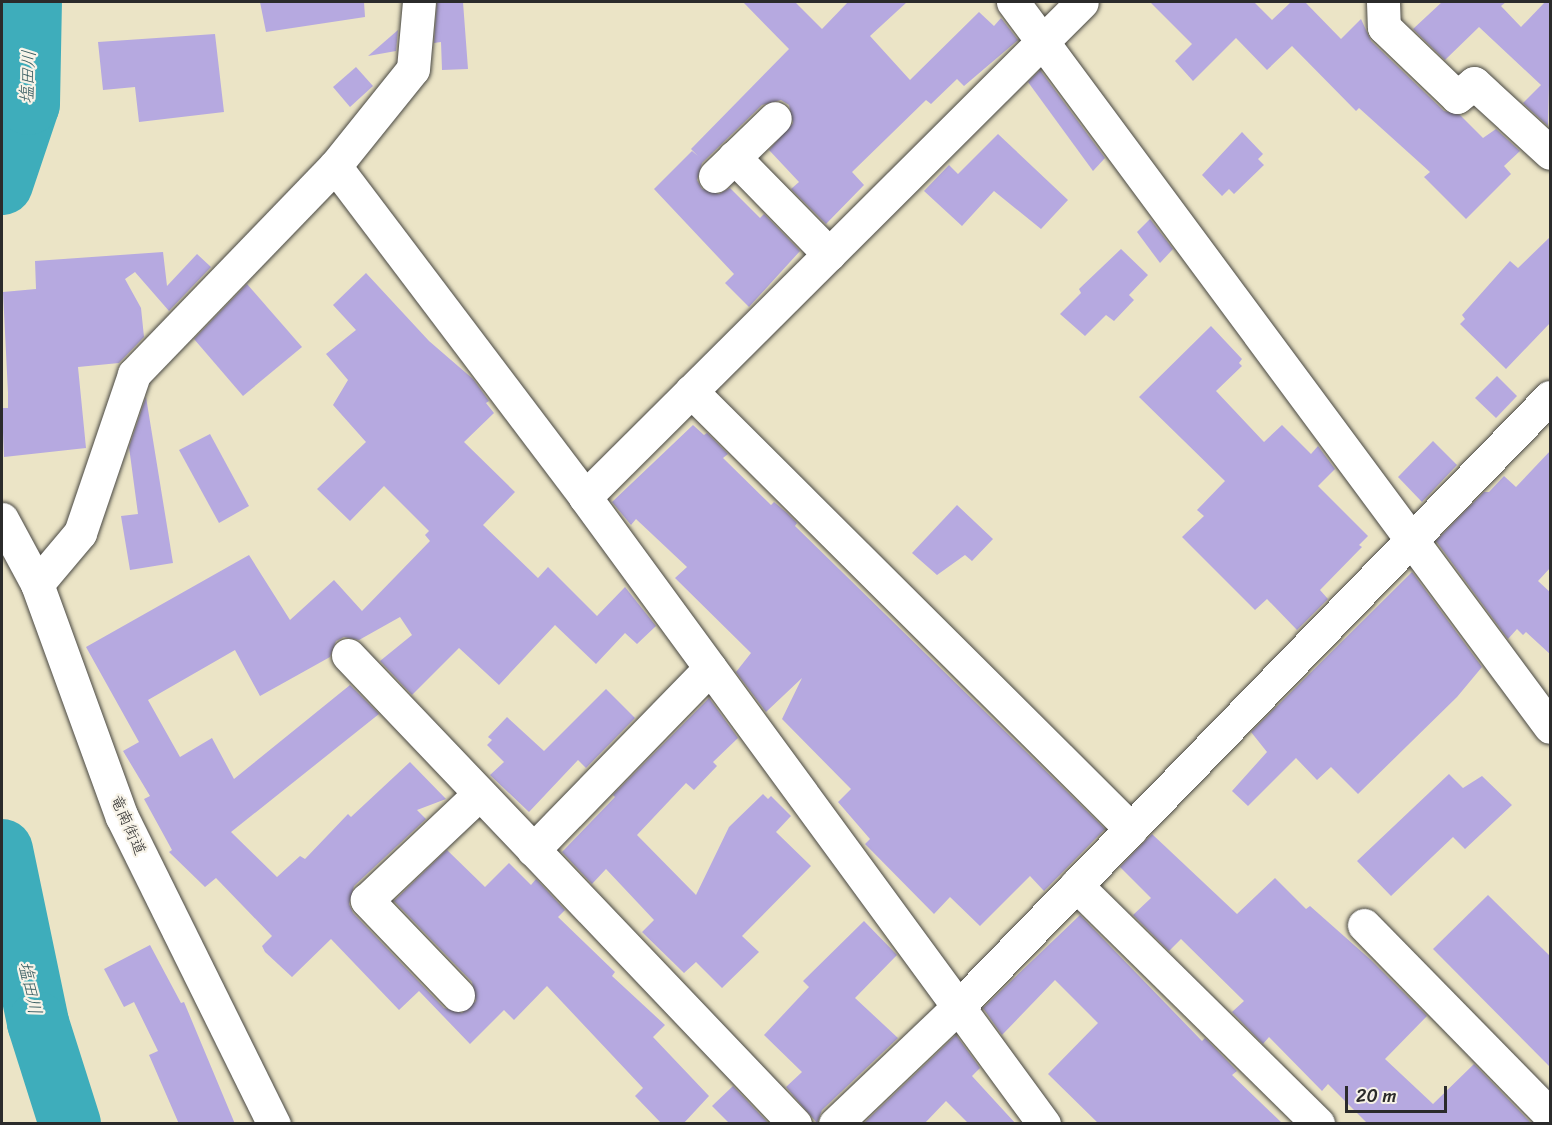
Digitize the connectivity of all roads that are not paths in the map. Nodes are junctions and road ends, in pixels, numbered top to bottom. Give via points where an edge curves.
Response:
1 (419, 2) edge
2 (1013, 2) edge
3 (1082, 2) edge
4 (1383, 2) edge
5 (1041, 41) junction
6 (775, 118) dead end
7 (1551, 153) edge
8 (335, 166) junction
9 (829, 254) junction
10 (691, 392) junction
11 (1551, 397) edge
12 (585, 497) junction
13 (2, 523) edge
14 (1412, 538) junction
15 (36, 584) junction
16 (348, 655) dead end
17 (710, 668) junction
18 (1551, 727) edge
19 (479, 794) junction
20 (1131, 829) junction
21 (533, 850) junction
22 (1076, 885) junction
23 (1364, 925) dead end
24 (458, 995) dead end
25 (958, 1007) junction
26 (1551, 1115) edge
27 (274, 1124) edge
28 (795, 1124) edge
29 (836, 1124) edge
30 (1044, 1124) edge
31 (1318, 1124) edge

1 - 8 street via 413,69
2 - 5 street
3 - 5 street
4 - 7 street via 1384,27 1457,97 1474,83
5 - 9 street
5 - 14 street
6 - 9 street via 724,167
8 - 12 street
8 - 15 street via 134,374 80,533
9 - 10 street
10 - 12 street
10 - 20 street
11 - 14 street
12 - 17 street
13 - 15 street, 竜南街道
14 - 18 street
14 - 20 street
15 - 27 street, 竜南街道 via 122,816
16 - 19 street
17 - 21 street
17 - 25 street
19 - 21 street
19 - 24 street via 367,900
20 - 22 street
21 - 28 street
22 - 25 street
22 - 31 street
23 - 26 street
25 - 29 street
25 - 30 street

